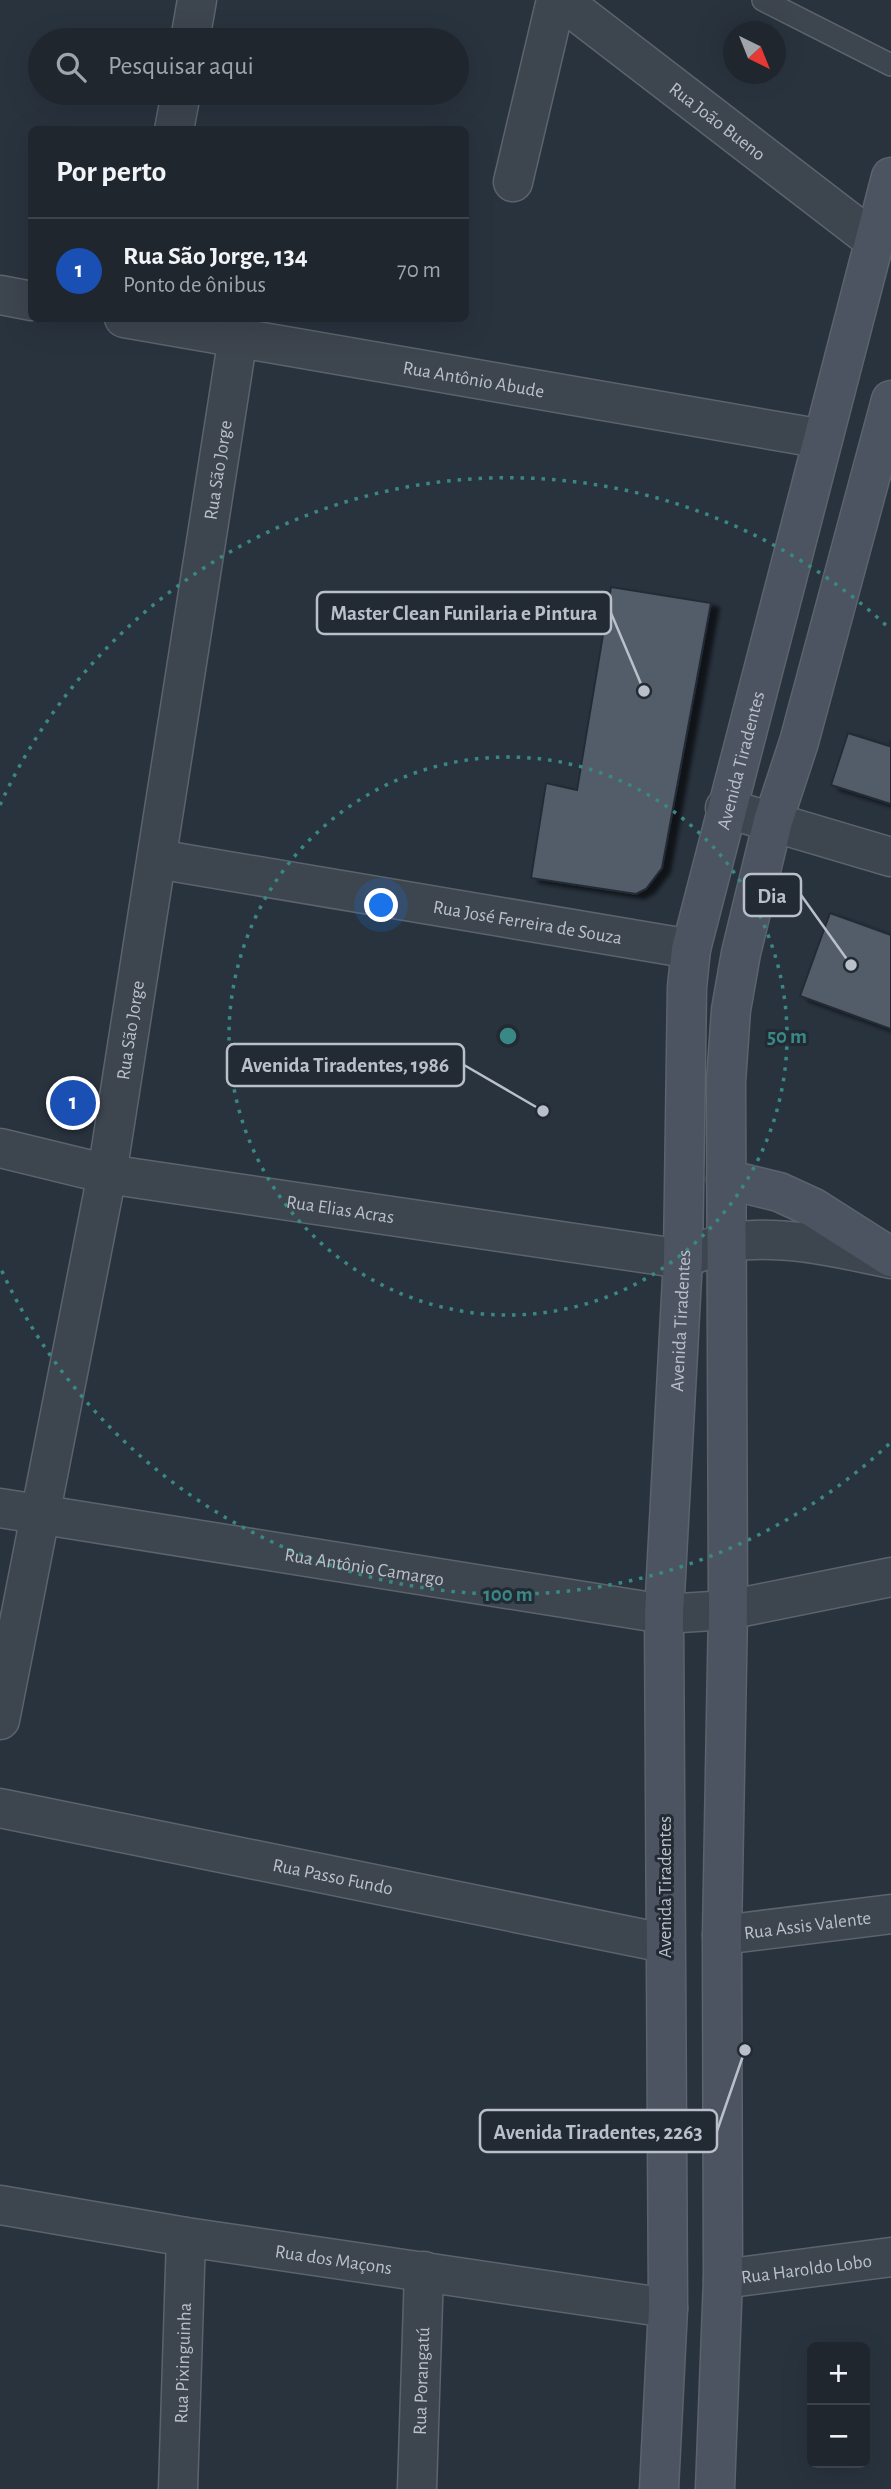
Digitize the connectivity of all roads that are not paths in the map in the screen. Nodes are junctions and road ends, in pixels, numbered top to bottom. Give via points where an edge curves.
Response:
1 (197, 0) edge
2 (559, 0) edge
3 (763, 0) edge
4 (192, 28) edge
5 (891, 65) edge
6 (179, 105) edge
7 (175, 126) edge
8 (891, 177) edge
9 (513, 182) dead end
10 (873, 240) junction
11 (0, 295) edge
12 (28, 300) edge
13 (148, 322) edge
14 (238, 337) junction
15 (891, 400) edge
16 (823, 439) junction
17 (725, 808) junction
18 (773, 821) junction
19 (891, 857) edge
20 (157, 859) junction
21 (691, 949) junction
22 (0, 1148) edge
23 (107, 1174) junction
24 (726, 1179) junction
25 (728, 1242) junction
26 (891, 1258) edge
27 (683, 1259) junction
28 (0, 1508) edge
29 (38, 1514) junction
30 (891, 1577) edge
31 (729, 1611) junction
32 (664, 1614) junction
33 (0, 1720) edge
34 (0, 1808) edge
35 (891, 1914) edge
36 (722, 1935) junction
37 (664, 1943) junction
38 (0, 2206) edge
39 (186, 2237) junction
40 (891, 2257) edge
41 (424, 2271) junction
42 (723, 2279) junction
43 (668, 2308) junction
44 (178, 2489) edge
45 (417, 2489) edge
46 (659, 2489) edge
47 (715, 2489) edge

1 - 4 street
2 - 9 street
2 - 10 street, Rua João Bueno
3 - 5 lane
6 - 7 street
8 - 10 main road, Avenida Tiradentes
10 - 16 main road, Avenida Tiradentes
11 - 12 street
13 - 14 street, Rua Antônio Abude
14 - 16 street, Rua Antônio Abude
14 - 20 street, Rua São Jorge
15 - 18 main road via 799,742
16 - 17 main road, Avenida Tiradentes
17 - 18 street
17 - 21 main road, Avenida Tiradentes
18 - 19 street
18 - 24 main road via 731,1010
20 - 21 street, Rua José Ferreira de Souza
20 - 23 street, Rua São Jorge
21 - 27 main road, Avenida Tiradentes
22 - 23 street, Rua Elias Acras
23 - 27 street, Rua Elias Acras
23 - 29 street, Rua São Jorge
24 - 25 main road
24 - 26 main road via 779,1192 814,1208
25 - 26 street via 770,1240
25 - 27 street
25 - 31 main road
27 - 32 main road, Avenida Tiradentes
28 - 29 street, Rua Antônio Camargo
29 - 32 street, Rua Antônio Camargo
29 - 33 street, Rua São Jorge
30 - 31 street, Rua Antônio Camargo
31 - 32 street, Rua Antônio Camargo
31 - 36 main road
32 - 37 main road, Avenida Tiradentes
34 - 37 street, Rua Passo Fundo
35 - 36 street, Rua Assis Valente
36 - 42 main road
37 - 43 main road, Avenida Tiradentes
38 - 39 street, Rua dos Maçons
39 - 41 street, Rua dos Maçons
39 - 44 street, Rua Pixinguinha
40 - 42 street, Rua Haroldo Lobo
41 - 43 street, Rua dos Maçons
41 - 45 street, Rua Porangatú
42 - 47 main road
43 - 46 main road, Avenida Tiradentes

